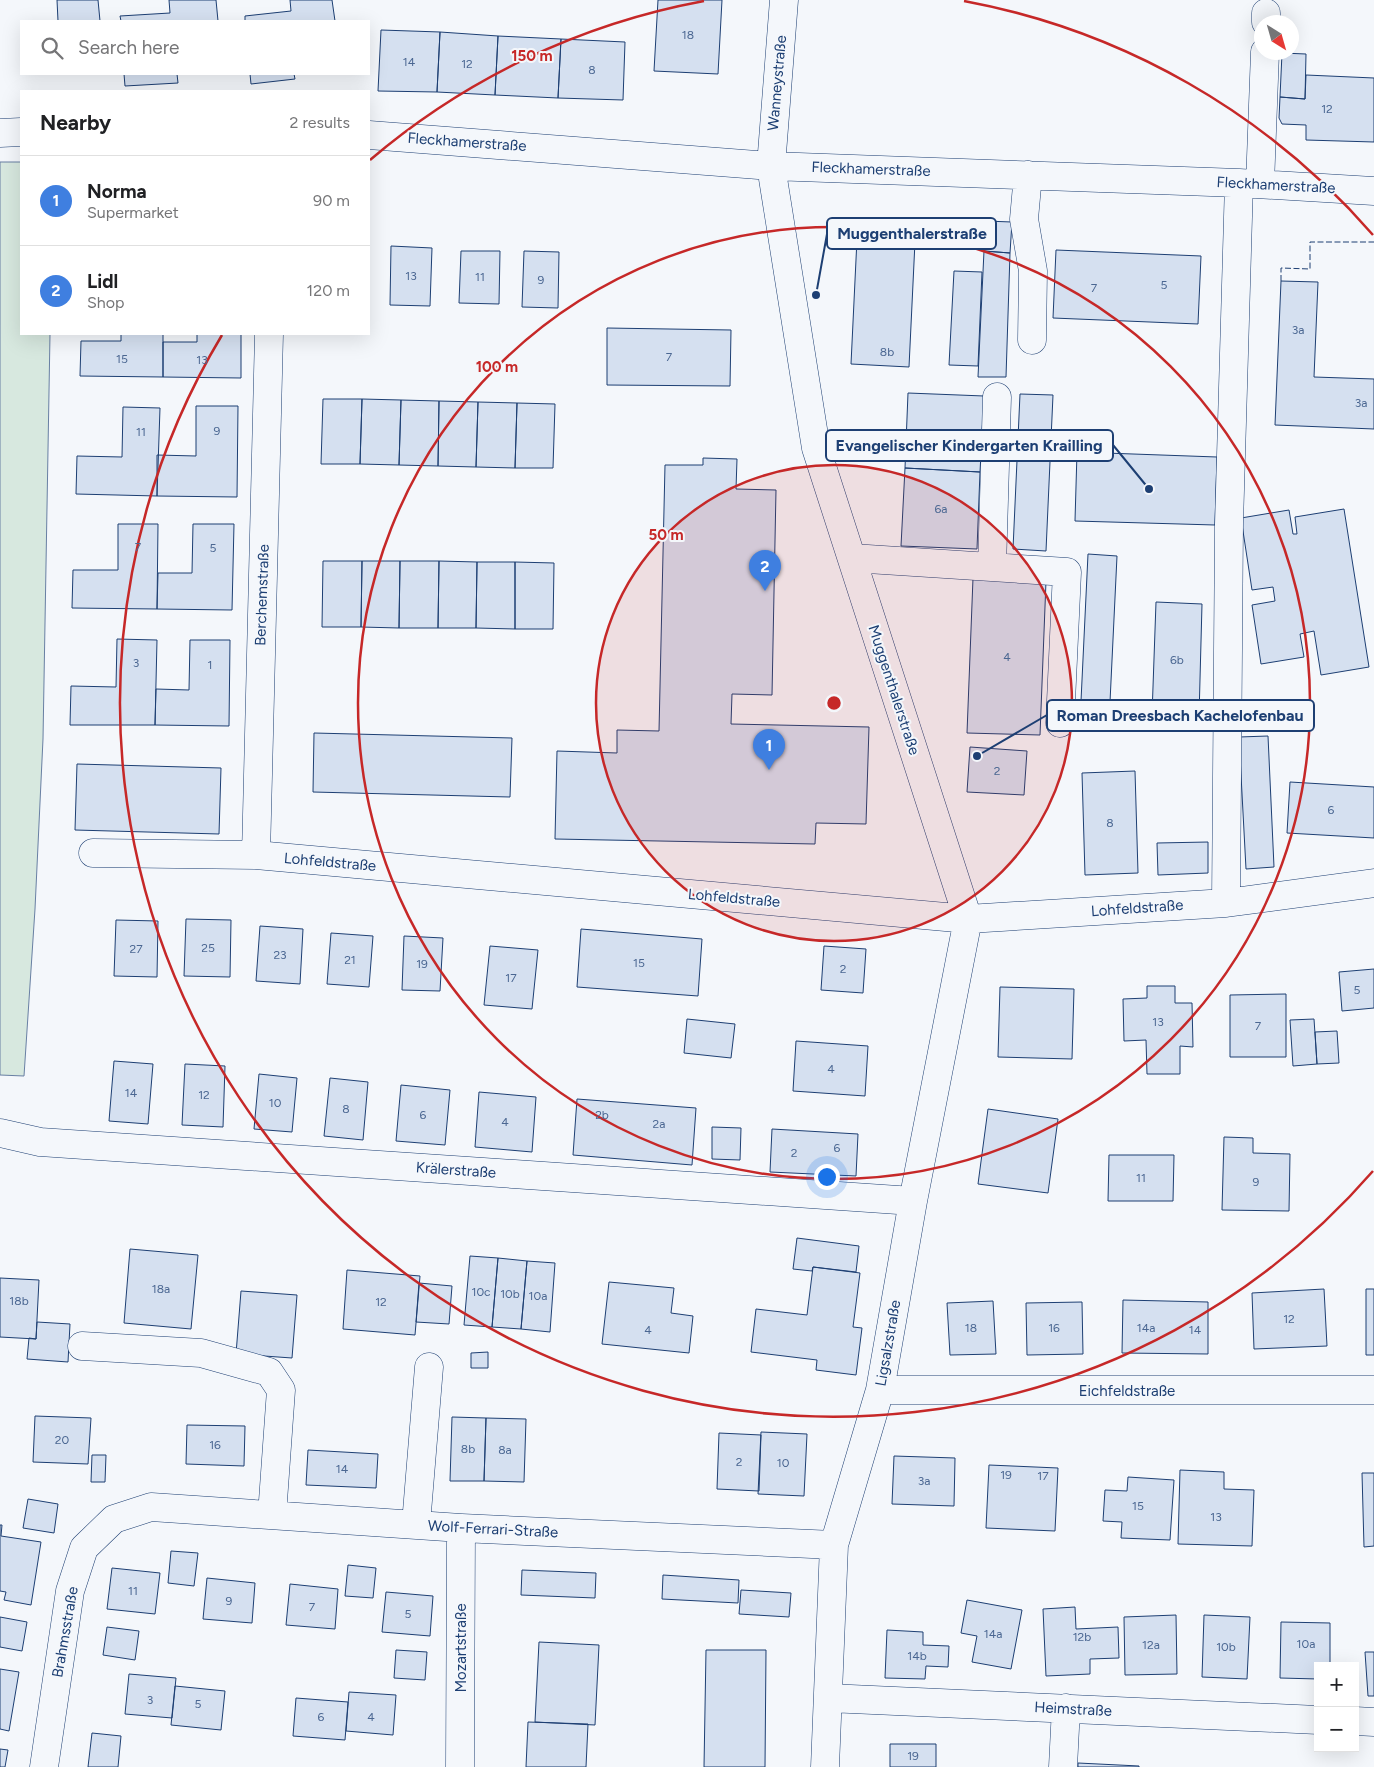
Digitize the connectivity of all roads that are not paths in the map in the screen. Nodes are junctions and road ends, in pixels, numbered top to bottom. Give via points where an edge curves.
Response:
1 (784, 0) edge
2 (1264, 60) edge
3 (20, 132) edge
4 (0, 133) edge
5 (370, 135) edge
6 (770, 166) junction
7 (1028, 175) junction
8 (1250, 184) junction
9 (1374, 191) edge
10 (269, 335) edge
11 (1032, 340) dead end
12 (997, 397) dead end
13 (852, 558) junction
14 (992, 567) junction
15 (1060, 723) dead end
16 (92, 853) dead end
17 (256, 855) junction
18 (1374, 883) edge
19 (1226, 902) junction
20 (968, 920) junction
21 (0, 1133) edge
22 (913, 1201) junction
23 (82, 1346) dead end
24 (429, 1367) dead end
25 (880, 1390) junction
26 (1374, 1390) edge
27 (151, 1507) joint
28 (272, 1515) junction
29 (416, 1524) junction
30 (462, 1528) junction
31 (834, 1545) junction
32 (828, 1698) junction
33 (1066, 1708) junction
34 (1314, 1720) edge
35 (1359, 1721) edge
36 (1374, 1722) edge
37 (44, 1767) edge
38 (460, 1767) edge
39 (825, 1767) edge
40 (1063, 1767) edge

1 - 6 street, Wanneystraße
2 - 8 street
3 - 4 street
5 - 6 street, Fleckhamerstraße
6 - 7 street, Fleckhamerstraße
6 - 13 street, Muggenthalerstraße via 816,448
7 - 8 street, Fleckhamerstraße
7 - 11 street via 1024,219 1034,271
8 - 9 street, Fleckhamerstraße
8 - 19 street via 1229,524
10 - 17 street, Berchemstraße
12 - 14 street
13 - 14 street
13 - 20 street, Muggenthalerstraße
14 - 15 street via 1067,572
16 - 17 street, Lohfeldstraße
17 - 20 street, Lohfeldstraße
18 - 19 street, Lohfeldstraße
19 - 20 street, Lohfeldstraße
20 - 22 street, Ligsalzstraße
21 - 22 street, Krälerstraße via 40,1142
22 - 25 street, Ligsalzstraße
23 - 28 street via 202,1353 269,1372 281,1390
24 - 29 street
25 - 26 street, Eichfeldstraße
25 - 31 street, Ligsalzstraße
27 - 28 street, Wolf-Ferrari-Straße
27 - 37 street, Brahmsstraße via 114,1519 84,1548 70,1591
28 - 29 street, Wolf-Ferrari-Straße
29 - 30 street, Wolf-Ferrari-Straße
30 - 31 street, Wolf-Ferrari-Straße
30 - 38 street, Mozartstraße
31 - 32 street, Ligsalzstraße
32 - 33 street, Heimstraße
32 - 39 street, Ligsalzstraße
33 - 34 street, Heimstraße
33 - 40 street
35 - 36 street

